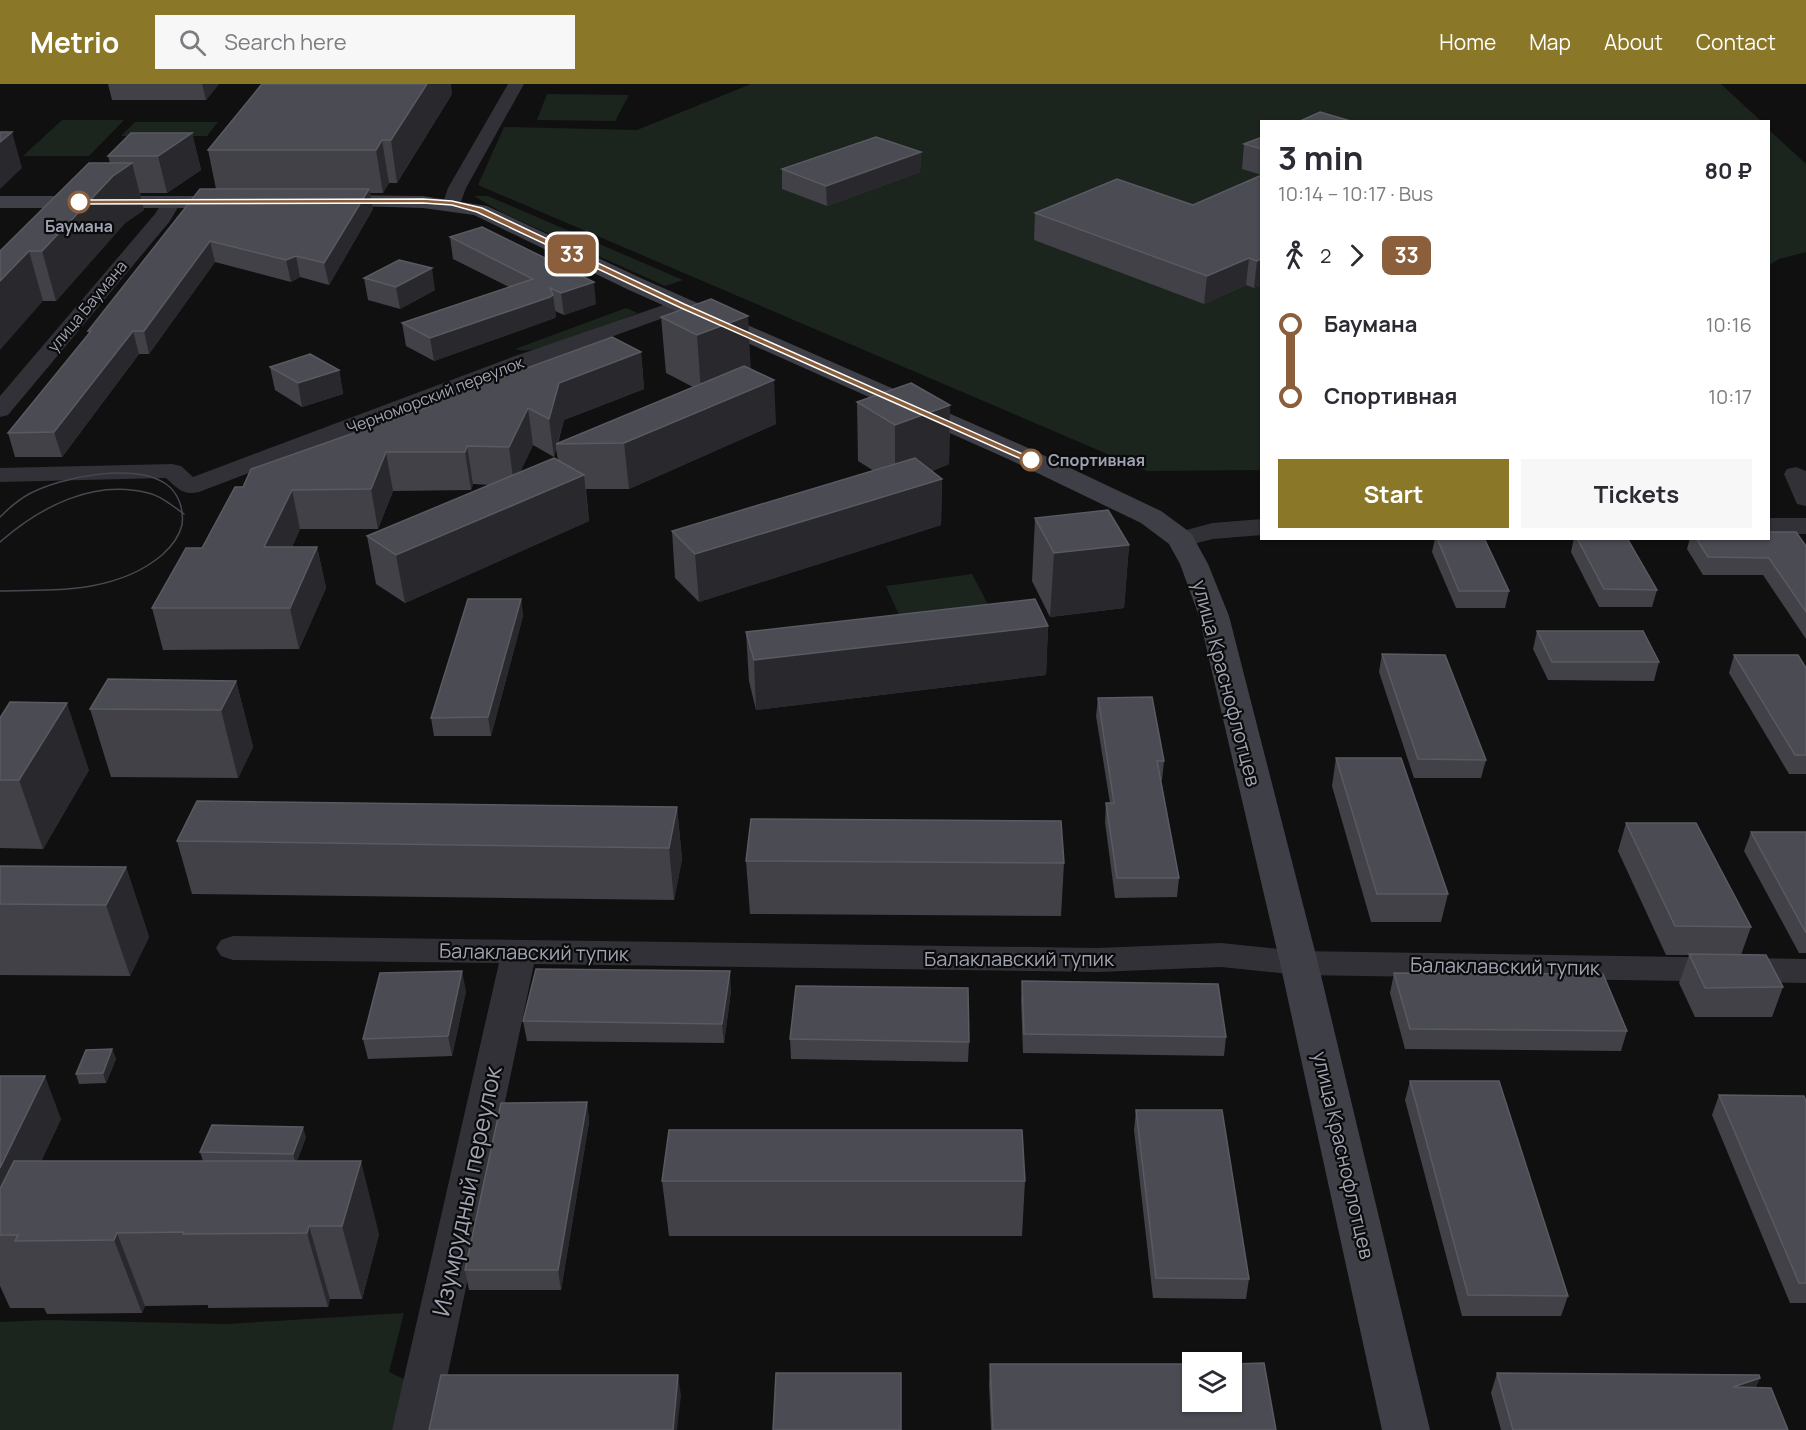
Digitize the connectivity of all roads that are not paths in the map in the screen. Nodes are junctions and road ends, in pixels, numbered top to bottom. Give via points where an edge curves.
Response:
1 (516, 84) edge
2 (0, 202) edge
3 (172, 202) junction
4 (256, 202) edge
5 (304, 202) edge
6 (452, 203) junction
7 (681, 305) junction
8 (0, 410) edge
9 (1796, 474) dead end
10 (0, 475) edge
11 (1806, 499) edge
12 (1770, 526) edge
13 (1806, 526) edge
14 (1260, 527) edge
15 (1181, 539) junction
16 (232, 948) dead end
17 (519, 952) junction
18 (1299, 963) junction
19 (1806, 971) edge
20 (414, 1430) edge
21 (1406, 1430) edge

1 - 6 street
2 - 3 main road
3 - 4 main road
3 - 8 street, улица Баумана
5 - 6 main road, улица Краснофлотцев
6 - 7 main road, улица Краснофлотцев via 480,210
7 - 10 street, Черноморский переулок via 190,487 172,471
7 - 15 main road, улица Краснофлотцев via 1017,453 1151,517
9 - 11 street
12 - 13 street
14 - 15 street via 1212,531
15 - 18 main road, улица Краснофлотцев via 1214,616
16 - 17 street, Балаклавский тупик
17 - 18 street, Балаклавский тупик via 1098,960 1221,955
17 - 20 street, Изумрудный переулок
18 - 19 street, Балаклавский тупик
18 - 21 main road, улица Краснофлотцев

